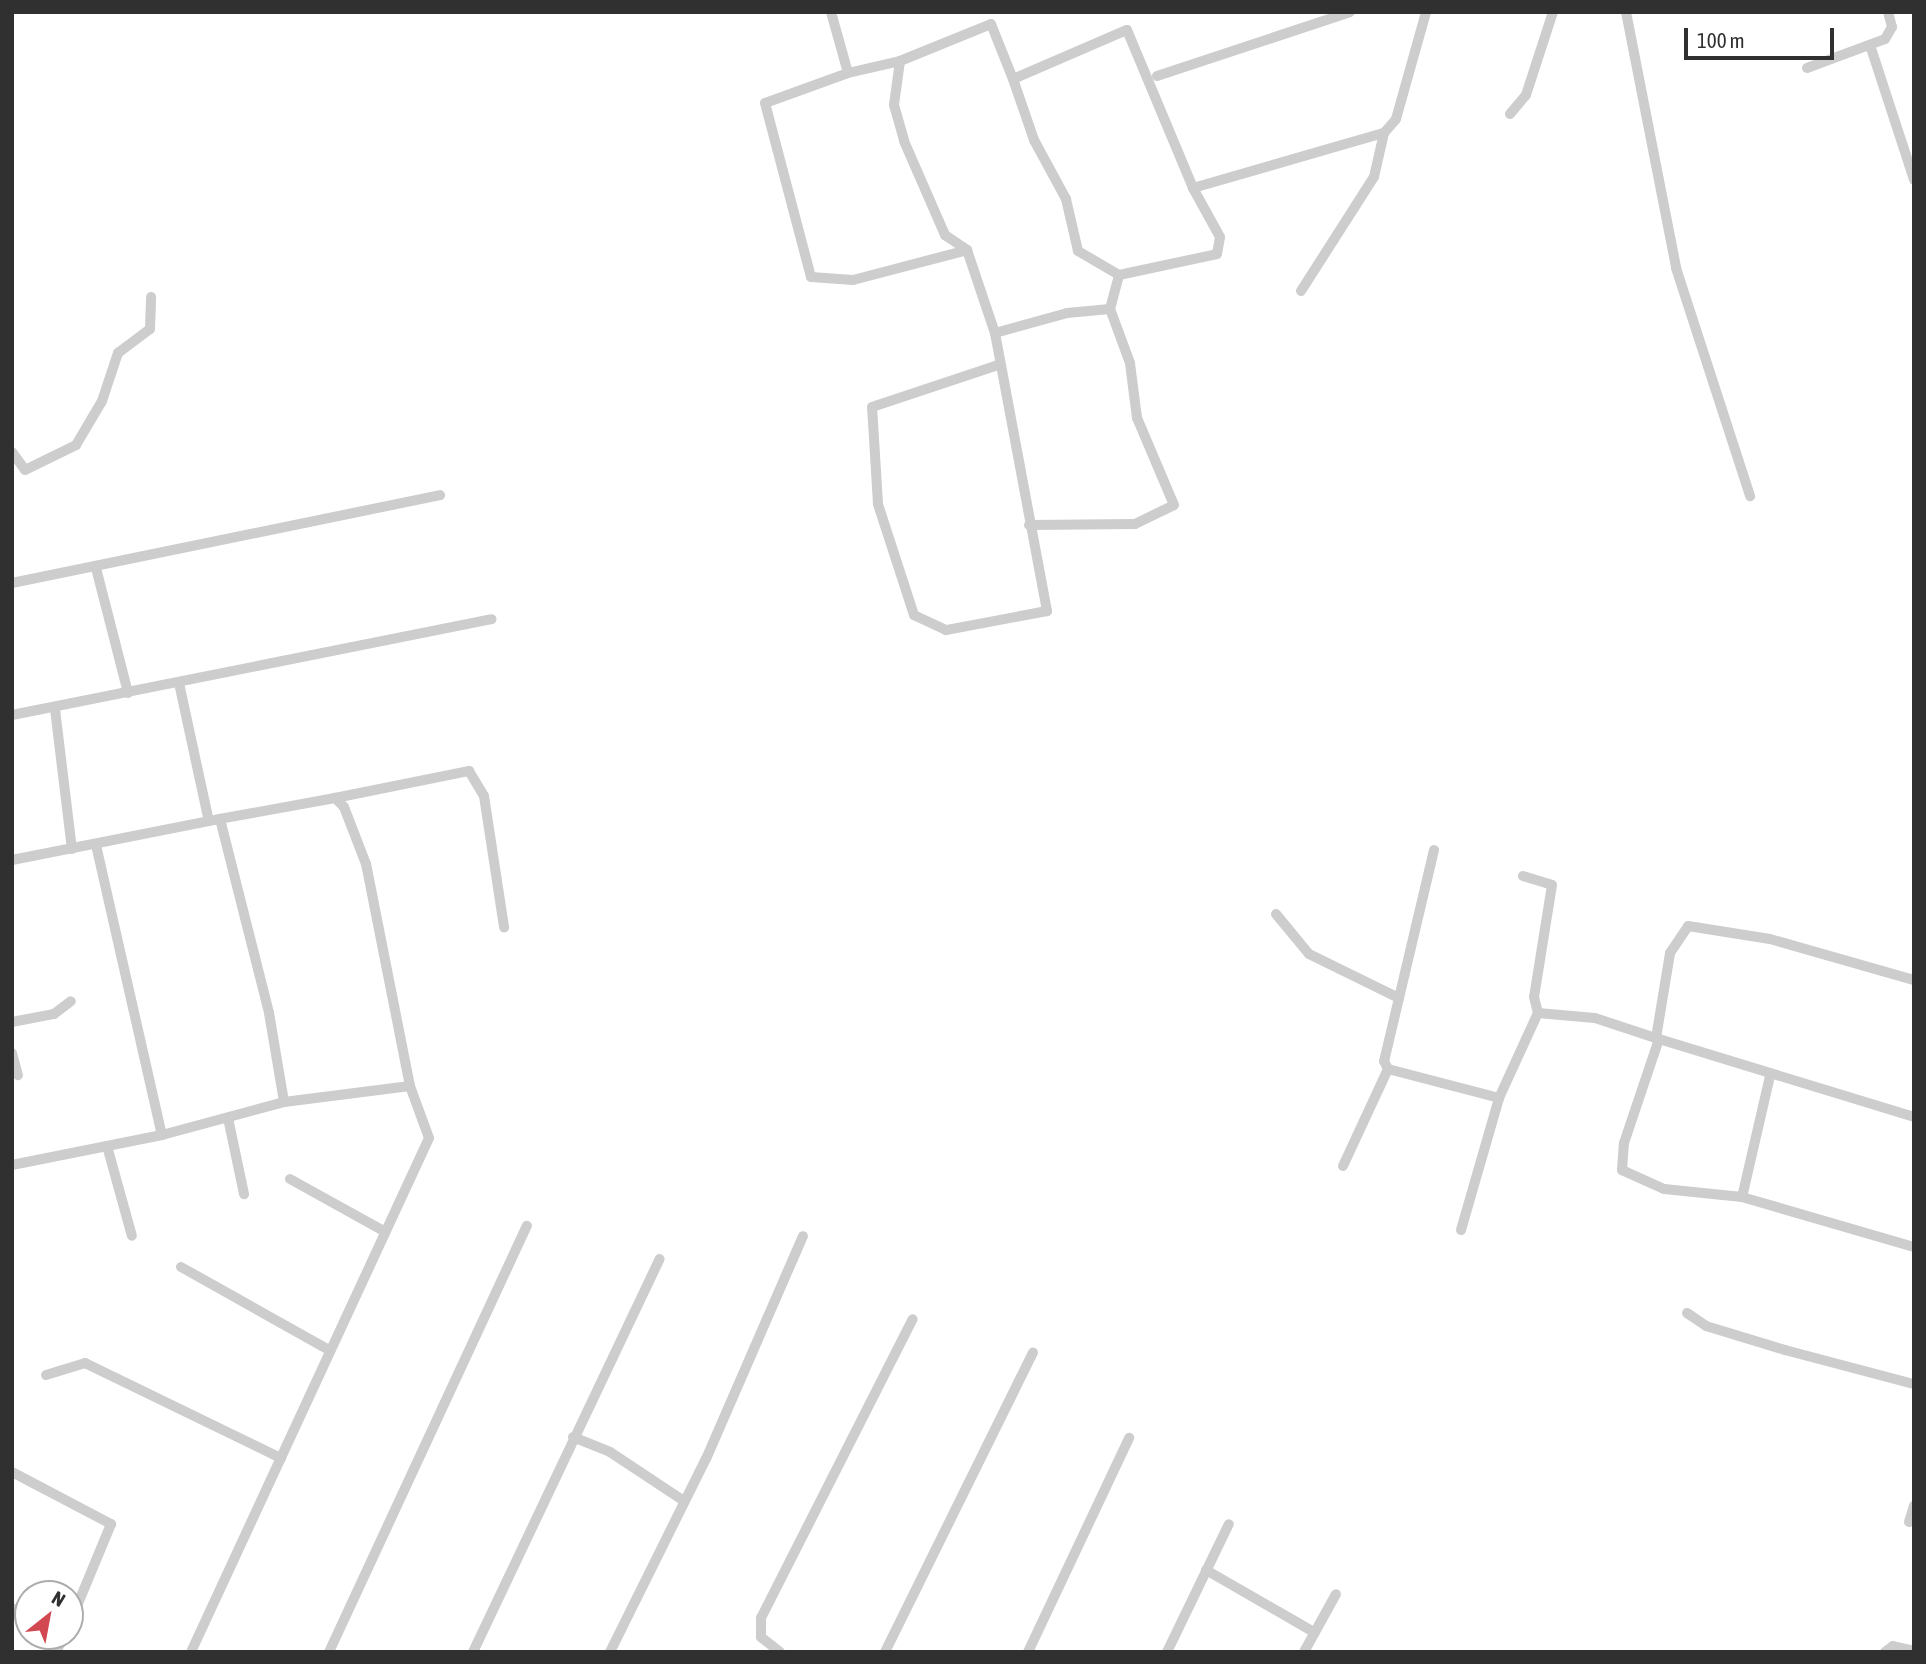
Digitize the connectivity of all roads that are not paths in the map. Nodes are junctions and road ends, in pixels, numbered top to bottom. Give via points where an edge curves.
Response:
1 (831, 12) edge
2 (986, 12) edge
3 (1350, 12) edge
4 (1426, 12) edge
5 (1553, 12) edge
6 (1626, 12) edge
7 (1888, 12) edge
8 (991, 24) junction
9 (1870, 45) junction
10 (900, 61) junction
11 (1807, 68) dead end
12 (848, 73) junction
13 (1157, 76) dead end
14 (1013, 79) junction
15 (1510, 114) dead end
16 (1384, 133) junction
17 (1910, 146) edge
18 (1914, 180) edge
19 (1193, 188) junction
20 (967, 250) junction
21 (1119, 275) junction
22 (1301, 291) dead end
23 (151, 297) dead end
24 (1110, 309) junction
25 (995, 333) junction
26 (998, 365) junction
27 (12, 452) edge
28 (440, 495) dead end
29 (1750, 496) dead end
30 (1029, 525) junction
31 (96, 568) junction
32 (12, 583) edge
33 (491, 619) dead end
34 (179, 683) junction
35 (128, 693) junction
36 (55, 709) junction
37 (12, 715) edge
38 (335, 798) junction
39 (208, 817) junction
40 (220, 819) junction
41 (96, 845) junction
42 (72, 849) junction
43 (1434, 850) dead end
44 (12, 860) edge
45 (1523, 876) dead end
46 (1276, 914) dead end
47 (504, 927) dead end
48 (1914, 980) edge
49 (1399, 998) junction
50 (71, 1001) dead end
51 (1538, 1013) junction
52 (12, 1022) edge
53 (1657, 1038) junction
54 (12, 1054) edge
55 (1388, 1069) junction
56 (18, 1075) dead end
57 (1770, 1076) junction
58 (410, 1086) junction
59 (1499, 1098) junction
60 (284, 1102) junction
61 (1914, 1117) edge
62 (228, 1118) junction
63 (162, 1135) junction
64 (107, 1146) junction
65 (12, 1165) edge
66 (1343, 1167) dead end
67 (290, 1179) dead end
68 (244, 1194) dead end
69 (1742, 1197) junction
70 (527, 1226) dead end
71 (1461, 1230) dead end
72 (384, 1231) junction
73 (132, 1236) dead end
74 (803, 1236) dead end
75 (1914, 1247) edge
76 (660, 1259) dead end
77 (181, 1267) dead end
78 (1687, 1313) dead end
79 (913, 1319) dead end
80 (329, 1350) junction
81 (1033, 1353) dead end
82 (46, 1375) dead end
83 (1914, 1384) edge
84 (573, 1437) junction
85 (1129, 1438) dead end
86 (281, 1458) junction
87 (12, 1472) edge
88 (684, 1501) junction
89 (1914, 1506) edge
90 (1909, 1522) dead end
91 (1229, 1524) dead end
92 (1206, 1570) junction
93 (84, 1588) edge
94 (1336, 1594) dead end
95 (1314, 1632) junction
96 (1914, 1651) edge
97 (191, 1652) edge
98 (329, 1652) edge
99 (473, 1652) edge
100 (610, 1652) edge
101 (780, 1652) edge
102 (885, 1652) edge
103 (1028, 1652) edge
104 (1167, 1652) edge
105 (1304, 1652) edge
106 (1885, 1652) edge

1 - 12 street
2 - 8 street
3 - 13 street
4 - 16 street via 1404,72 1396,119
5 - 15 street via 1526,94
6 - 29 street via 1676,268
7 - 9 street via 1889,34
8 - 10 street
8 - 14 street
9 - 11 street
9 - 17 street
10 - 12 street
10 - 20 street via 894,105 904,141 946,235
12 - 20 street via 765,103 811,277 853,280
14 - 19 street via 1127,30
14 - 21 street via 1034,140 1066,199 1078,251
16 - 19 street
16 - 22 street via 1374,177
17 - 18 street
19 - 21 street via 1220,237 1217,254
20 - 25 street
21 - 24 street
23 - 27 street via 150,329 118,353 102,401 76,445 25,470
24 - 25 street via 1067,313
24 - 30 street via 1130,363 1137,418 1174,505 1135,523
25 - 26 street
26 - 30 street
26 - 30 street via 872,407 878,504 914,615 946,629 1047,611
28 - 31 street
31 - 32 street
31 - 35 street
33 - 34 street
34 - 35 street
34 - 39 street
35 - 36 street
36 - 37 street
36 - 42 street
38 - 40 street
38 - 47 street via 470,771 484,796
38 - 58 street via 366,864
39 - 40 street
39 - 41 street
40 - 60 street via 269,1013
41 - 42 street
41 - 63 street
42 - 44 street
43 - 49 street
45 - 51 street via 1552,885 1537,962
46 - 49 street via 1309,954
48 - 53 street via 1770,939 1688,926 1670,953
49 - 55 street via 1386,1050
50 - 52 street via 54,1014
51 - 53 street via 1595,1018
51 - 59 street
53 - 57 street
53 - 69 street via 1624,1143 1622,1170 1664,1189
54 - 56 street
55 - 59 street
55 - 66 street
57 - 61 street
57 - 69 street
58 - 60 street
58 - 72 street via 429,1138
59 - 71 street
60 - 62 street
62 - 63 street
62 - 68 street
63 - 64 street
64 - 65 street
64 - 73 street
67 - 72 street
69 - 75 street
70 - 98 street
72 - 80 street
74 - 88 street
76 - 84 street
77 - 80 street
78 - 83 street via 1706,1325 1785,1350
79 - 101 street via 761,1618 761,1637
80 - 86 street
81 - 102 street
82 - 86 street via 85,1363
84 - 88 street via 610,1452
84 - 99 street
85 - 103 street
86 - 97 street
87 - 93 street via 110,1524
88 - 100 street
89 - 90 street
91 - 92 street
92 - 95 street
92 - 104 street
94 - 95 street
95 - 105 street
96 - 106 street via 1893,1646

